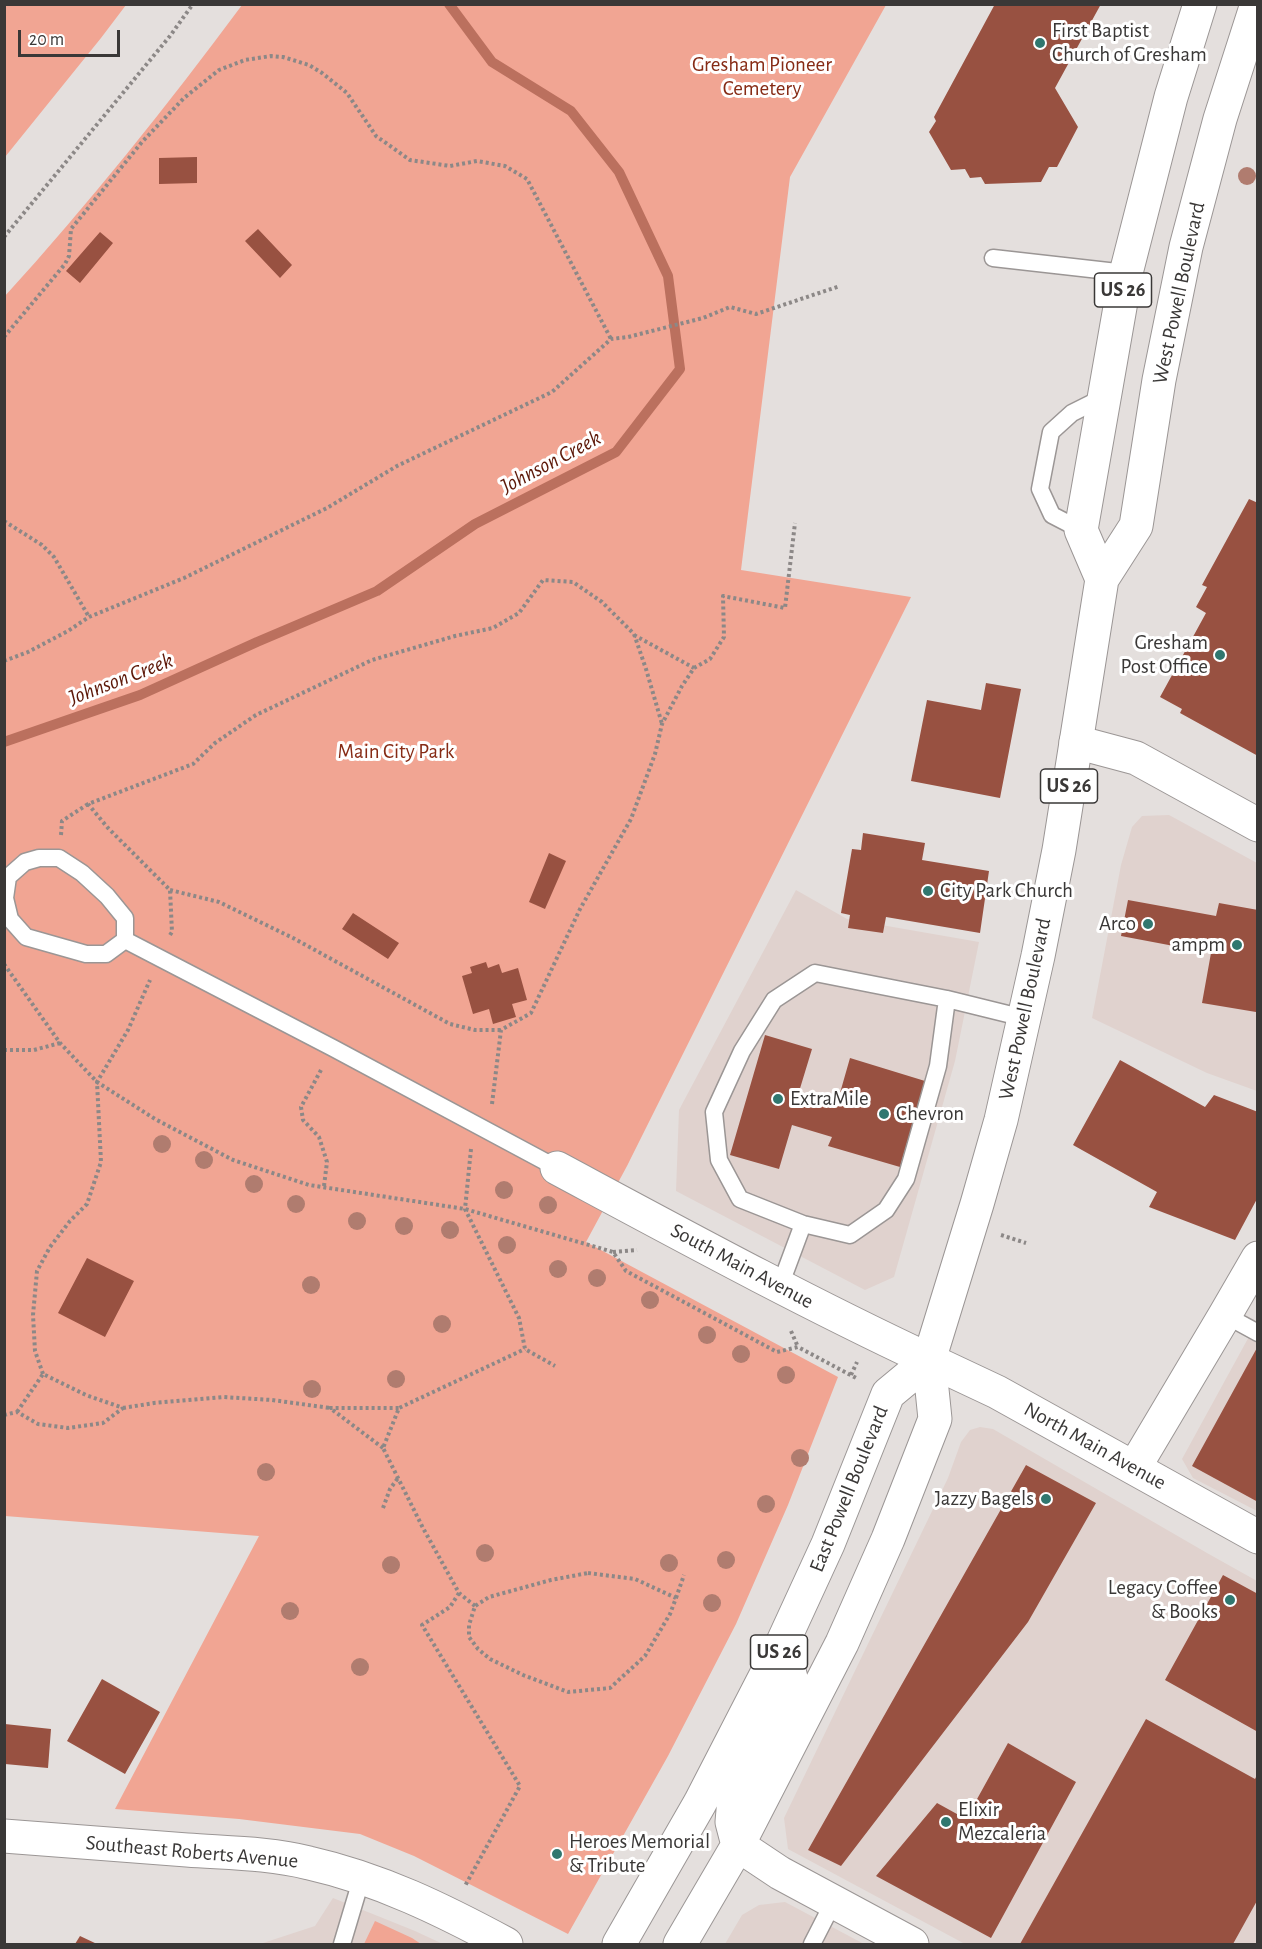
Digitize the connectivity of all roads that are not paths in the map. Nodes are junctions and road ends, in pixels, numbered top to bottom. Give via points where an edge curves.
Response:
1 (1200, 4) edge
2 (1257, 4) edge
3 (993, 258) dead end
4 (1126, 273) junction
5 (1104, 397) junction
6 (1081, 530) junction
7 (1102, 579) junction
8 (1076, 742) junction
9 (1257, 825) edge
10 (6, 877) edge
11 (125, 940) junction
12 (947, 999) junction
13 (1024, 1018) junction
14 (557, 1168) joint
15 (803, 1224) junction
16 (1257, 1258) edge
17 (780, 1286) junction
18 (1225, 1315) junction
19 (1257, 1333) edge
20 (929, 1360) junction
21 (1134, 1468) junction
22 (1257, 1537) edge
23 (782, 1644) junction
24 (4, 1836) edge
25 (738, 1845) junction
26 (362, 1877) junction
27 (834, 1901) junction
28 (342, 1944) edge
29 (506, 1944) edge
30 (619, 1944) edge
31 (680, 1944) edge
32 (812, 1944) edge
33 (912, 1944) edge

1 - 4 main road, US 26 via 1171,97
2 - 7 main road, West Powell Boulevard / US 26 via 1220,119 1186,247 1136,526
3 - 4 lane
4 - 5 main road, US 26
5 - 6 main road, US 26
5 - 6 lane via 1072,413 1051,432 1040,489 1052,515
6 - 7 main road
7 - 8 main road, West Powell Boulevard / US 26
8 - 9 main road via 1136,758
8 - 13 main road, West Powell Boulevard / US 26 via 1059,850
10 - 11 lane via 25,862 60,858 107,896 125,918
10 - 11 lane via 10,919 26,938 86,954 106,954
11 - 14 lane
12 - 13 lane
12 - 15 lane via 938,1066 906,1179 886,1210 850,1235
12 - 15 lane via 815,973 774,1000 742,1051 714,1113 719,1160 740,1199
13 - 20 main road, West Powell Boulevard / US 26 via 1001,1120
14 - 17 main road, South Main Avenue
15 - 17 lane
16 - 18 main road
17 - 20 main road, South Main Avenue
18 - 19 lane
18 - 21 main road
20 - 21 main road, North Main Avenue via 997,1392
20 - 23 main road, East Powell Boulevard / US 26 via 888,1394 828,1544
20 - 25 main road, US 26 via 935,1419 888,1539 842,1643
21 - 22 main road, North Main Avenue
23 - 25 main road via 793,1686 734,1799 732,1822
23 - 30 main road, East Powell Boulevard / US 26 via 700,1803
24 - 26 main road, Southeast Roberts Avenue via 252,1854 308,1862
25 - 27 main road via 780,1873
25 - 31 main road, US 26
26 - 28 lane
26 - 29 main road, Southeast Roberts Avenue via 450,1913
27 - 32 lane
27 - 33 main road

